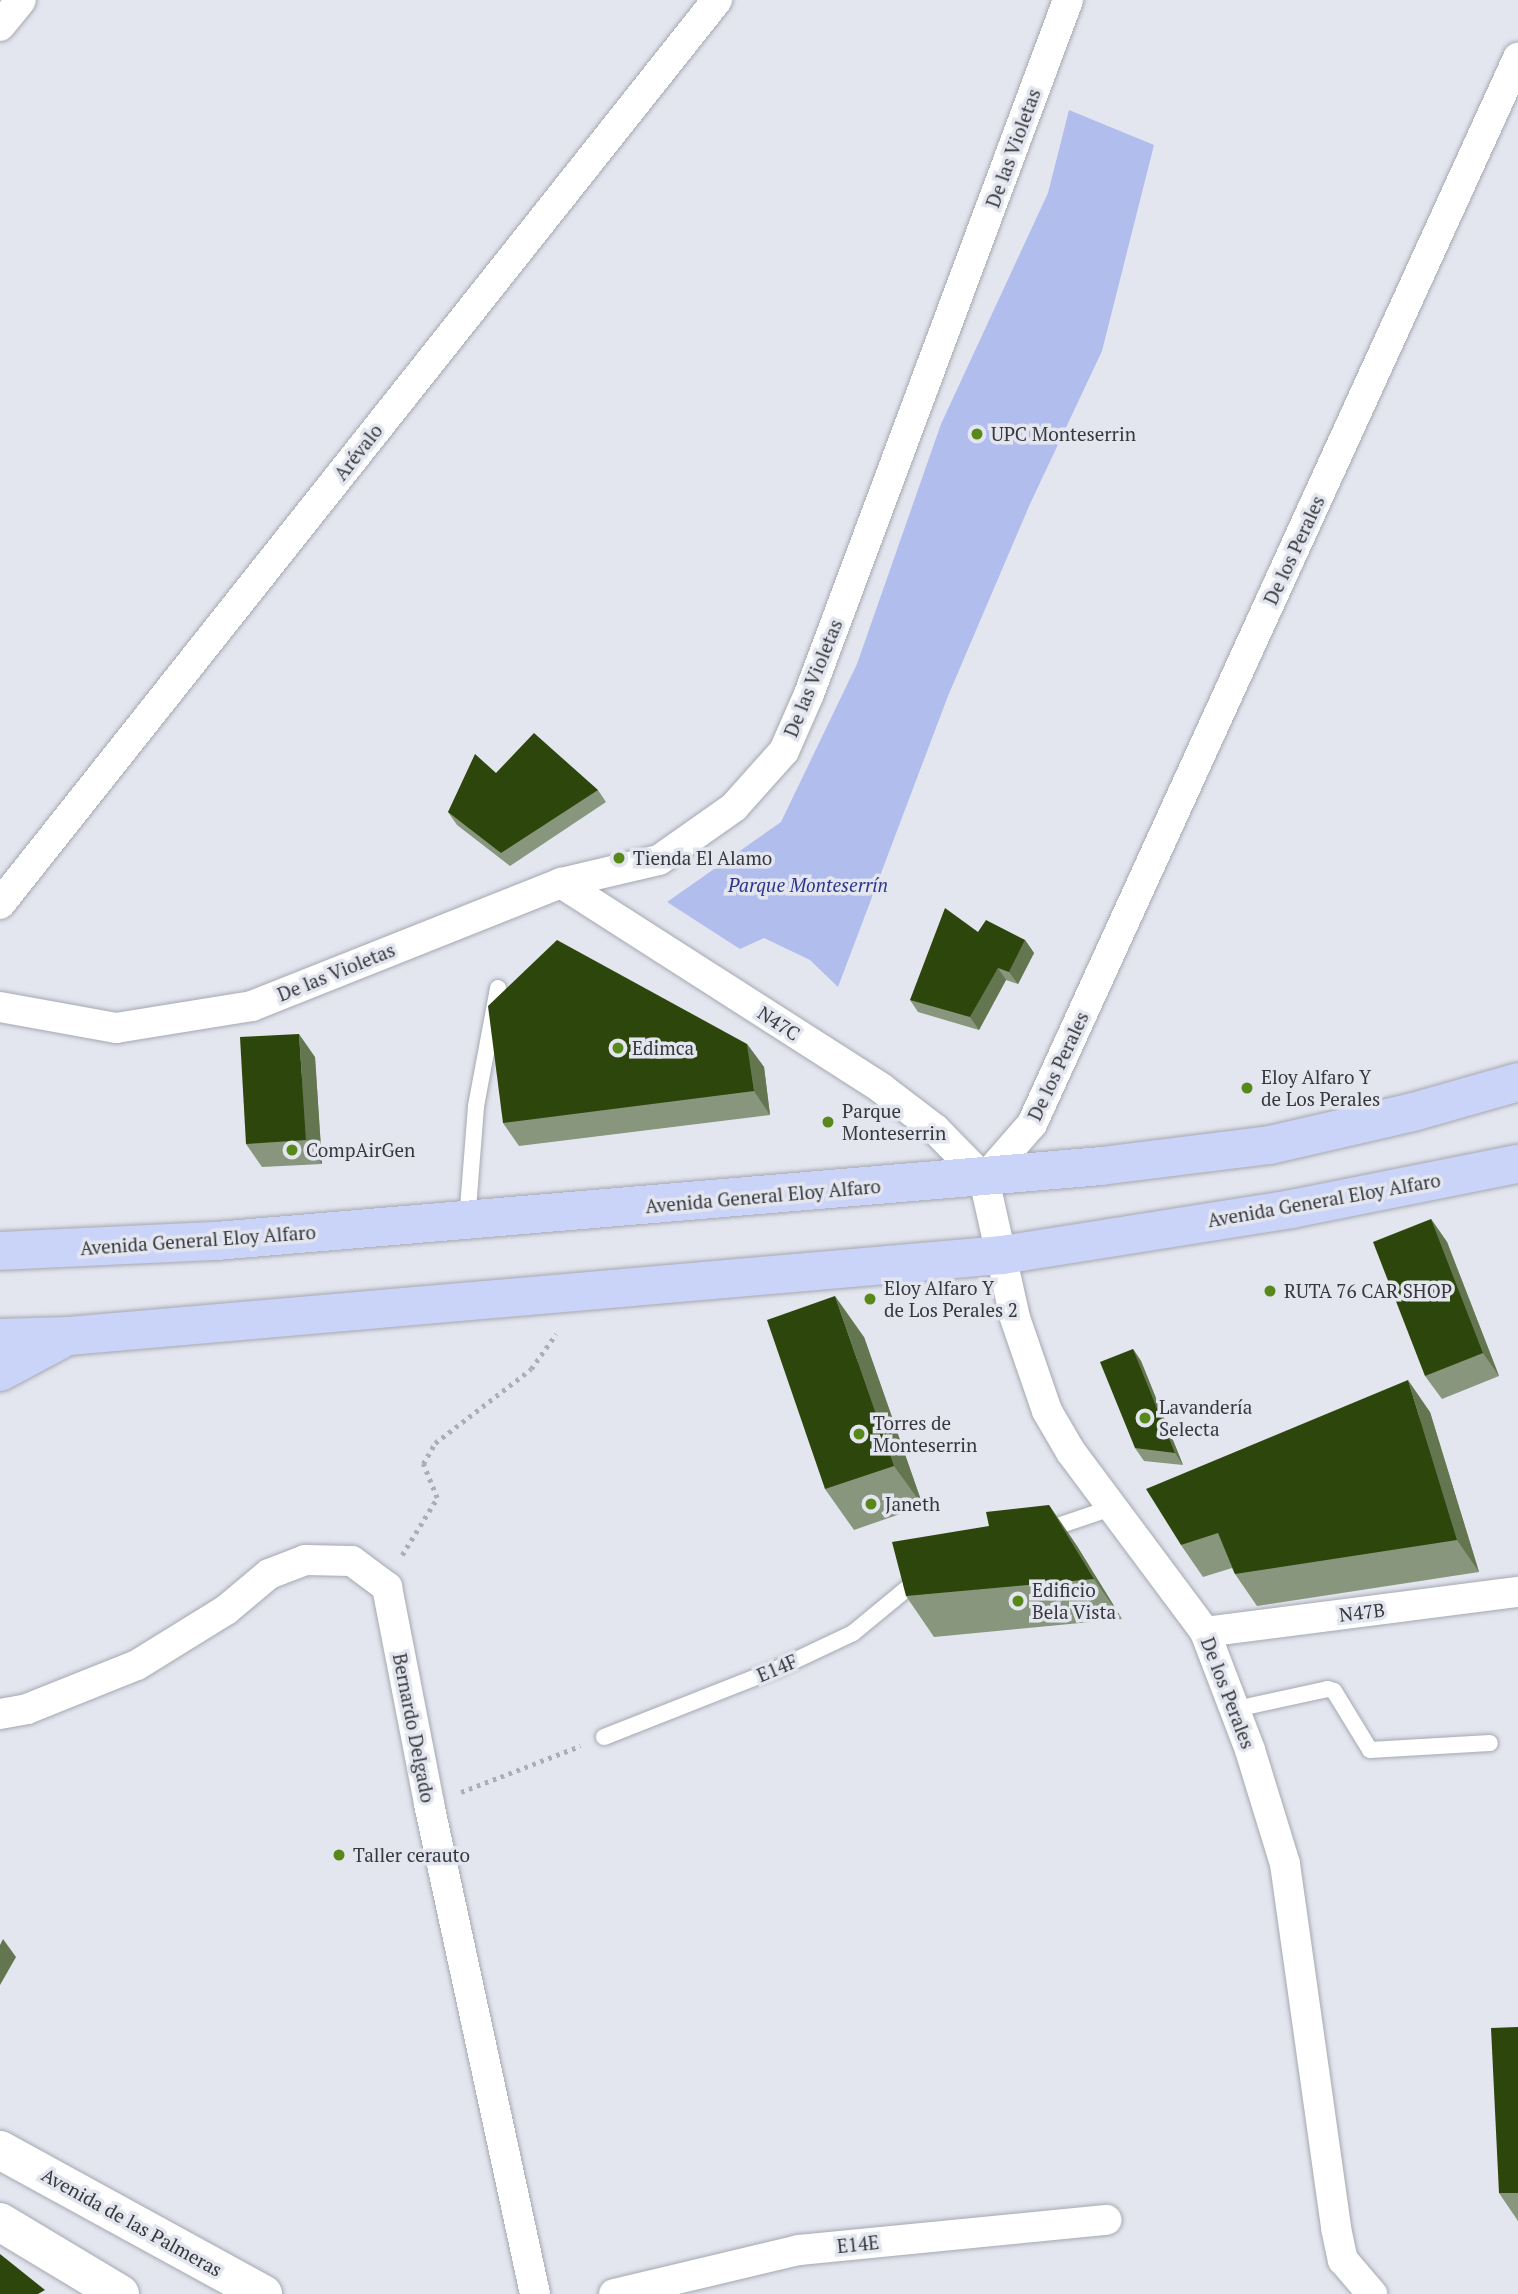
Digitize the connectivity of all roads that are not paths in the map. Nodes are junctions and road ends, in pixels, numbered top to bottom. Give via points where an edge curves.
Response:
1 (20, 0) edge
2 (717, 0) edge
3 (1068, 0) edge
4 (0, 26) edge
5 (1518, 58) edge
6 (561, 883) junction
7 (0, 904) edge
8 (498, 988) dead end
9 (0, 1007) edge
10 (1518, 1082) edge
11 (1518, 1164) edge
12 (984, 1179) junction
13 (467, 1221) junction
14 (0, 1251) edge
15 (1002, 1255) junction
16 (69, 1336) junction
17 (0, 1338) edge
18 (0, 1372) edge
19 (1111, 1508) junction
20 (1024, 1537) edge
21 (937, 1567) edge
22 (1518, 1592) edge
23 (1205, 1632) junction
24 (1236, 1709) junction
25 (0, 1714) edge
26 (604, 1737) road end
27 (1490, 1743) dead end
28 (0, 2150) edge
29 (1107, 2220) dead end
30 (0, 2222) edge
31 (1364, 2286) edge
32 (120, 2294) edge
33 (263, 2294) edge
34 (535, 2294) edge
35 (614, 2294) edge

1 - 4 street
2 - 7 street, Arévalo
3 - 6 street, De las Violetas via 784,751 734,807 659,860
5 - 12 street, De los Perales via 1032,1124
6 - 9 street, De las Violetas via 252,1006 116,1028
6 - 12 street, N47C via 881,1088 935,1129
8 - 13 lane via 476,1106
10 - 12 main road, Avenida General Eloy Alfaro via 1413,1112 1270,1144
11 - 15 main road, Avenida General Eloy Alfaro via 1292,1209
12 - 13 main road, Avenida General Eloy Alfaro
12 - 15 street, De los Perales
13 - 14 main road, Avenida General Eloy Alfaro via 216,1241
15 - 16 main road, Avenida General Eloy Alfaro
15 - 19 street, De los Perales via 1015,1318 1047,1411
16 - 17 main road, Avenida General Eloy Alfaro
16 - 18 main road
19 - 20 lane
19 - 23 street, De los Perales
21 - 26 lane, E14F via 853,1633 779,1668
22 - 23 street, N47B
23 - 24 street, De los Perales
24 - 27 lane via 1328,1689 1334,1691 1370,1750
24 - 31 street, De los Perales via 1285,1864 1343,2260
25 - 34 street, Bernardo Delgado via 27,1709 136,1665 226,1610 269,1574 305,1560 352,1561 387,1587
28 - 33 main road, Avenida de las Palmeras
29 - 35 street, E14E via 799,2250
30 - 32 main road

